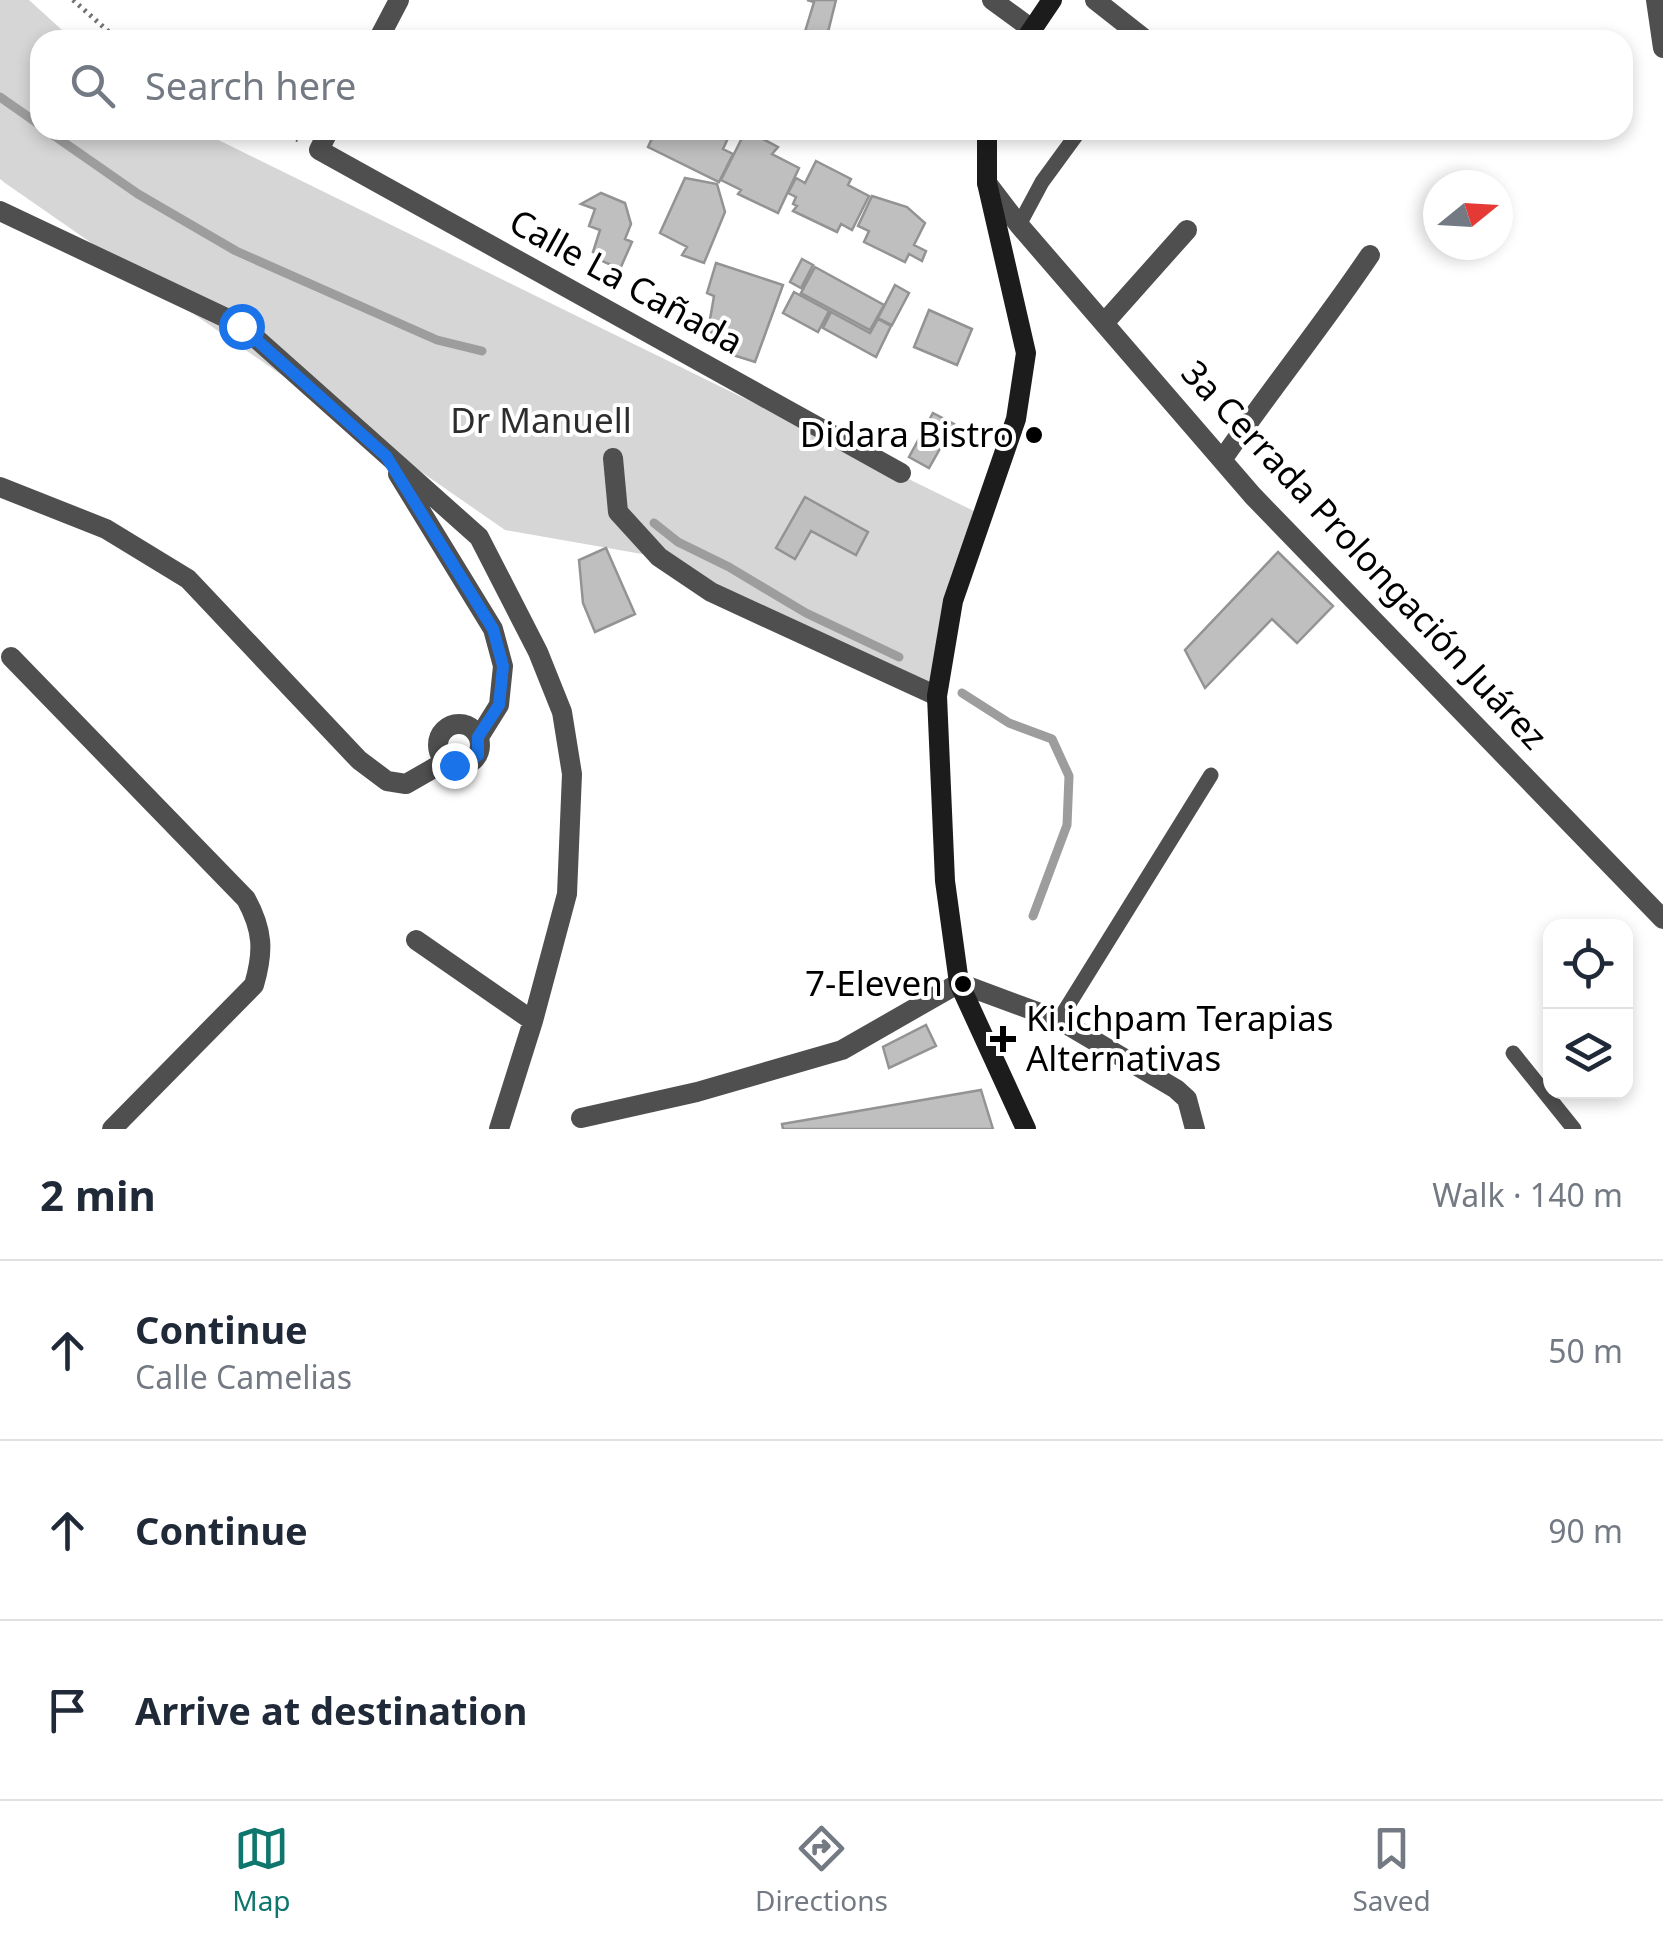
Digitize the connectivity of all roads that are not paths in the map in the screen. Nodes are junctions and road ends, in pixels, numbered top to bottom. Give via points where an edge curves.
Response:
1 (400, 0) edge
2 (992, 0) edge
3 (1052, 0) edge
4 (1095, 0) edge
5 (1656, 0) edge
6 (384, 30) edge
7 (1024, 30) edge
8 (1031, 30) edge
9 (1133, 30) edge
10 (1663, 48) edge
11 (324, 140) edge
12 (987, 140) edge
13 (1073, 140) edge
14 (988, 182) junction
15 (0, 211) edge
16 (1018, 226) junction
17 (1187, 230) dead end
18 (1370, 255) dead end
19 (1105, 322) junction
20 (386, 456) junction
21 (614, 458) dead end
22 (1222, 460) junction
23 (901, 472) dead end
24 (0, 487) edge
25 (10, 657) dead end
26 (937, 696) junction
27 (478, 737) junction
28 (446, 761) junction
29 (1211, 775) dead end
30 (1661, 914) edge
31 (416, 940) dead end
32 (959, 983) junction
33 (1060, 1020) junction
34 (533, 1022) junction
35 (1513, 1053) dead end
36 (581, 1118) dead end
37 (112, 1129) edge
38 (499, 1129) edge
39 (1026, 1129) edge
40 (1195, 1129) edge
41 (1574, 1129) edge

1 - 6 street
2 - 7 street
3 - 8 street
4 - 9 street
5 - 10 street
11 - 23 street, Calle La Cañada via 319,150
12 - 14 street
13 - 16 lane
14 - 16 street, 3a Cerrada Prolongación Juárez
14 - 26 street via 1026,353 1016,419 953,601
15 - 20 street via 241,326
16 - 19 street, 3a Cerrada Prolongación Juárez
17 - 19 street
18 - 22 street
19 - 22 street, 3a Cerrada Prolongación Juárez
20 - 27 street via 493,629 503,666 499,705
20 - 34 street via 478,537 562,712 572,774 568,894
21 - 26 street via 618,512 659,557 711,592
22 - 30 street, 3a Cerrada Prolongación Juárez
24 - 28 street via 106,529 188,579 359,760 388,781 406,784
25 - 37 street via 246,899 260,925 262,957 254,985
26 - 32 street via 944,881
27 - 28 street via 472,762
27 - 28 street via 465,725 447,728 438,744
29 - 33 lane
31 - 34 street
32 - 33 street
32 - 36 street via 842,1050
32 - 39 street
33 - 40 street via 1176,1089
34 - 38 street
35 - 41 lane

